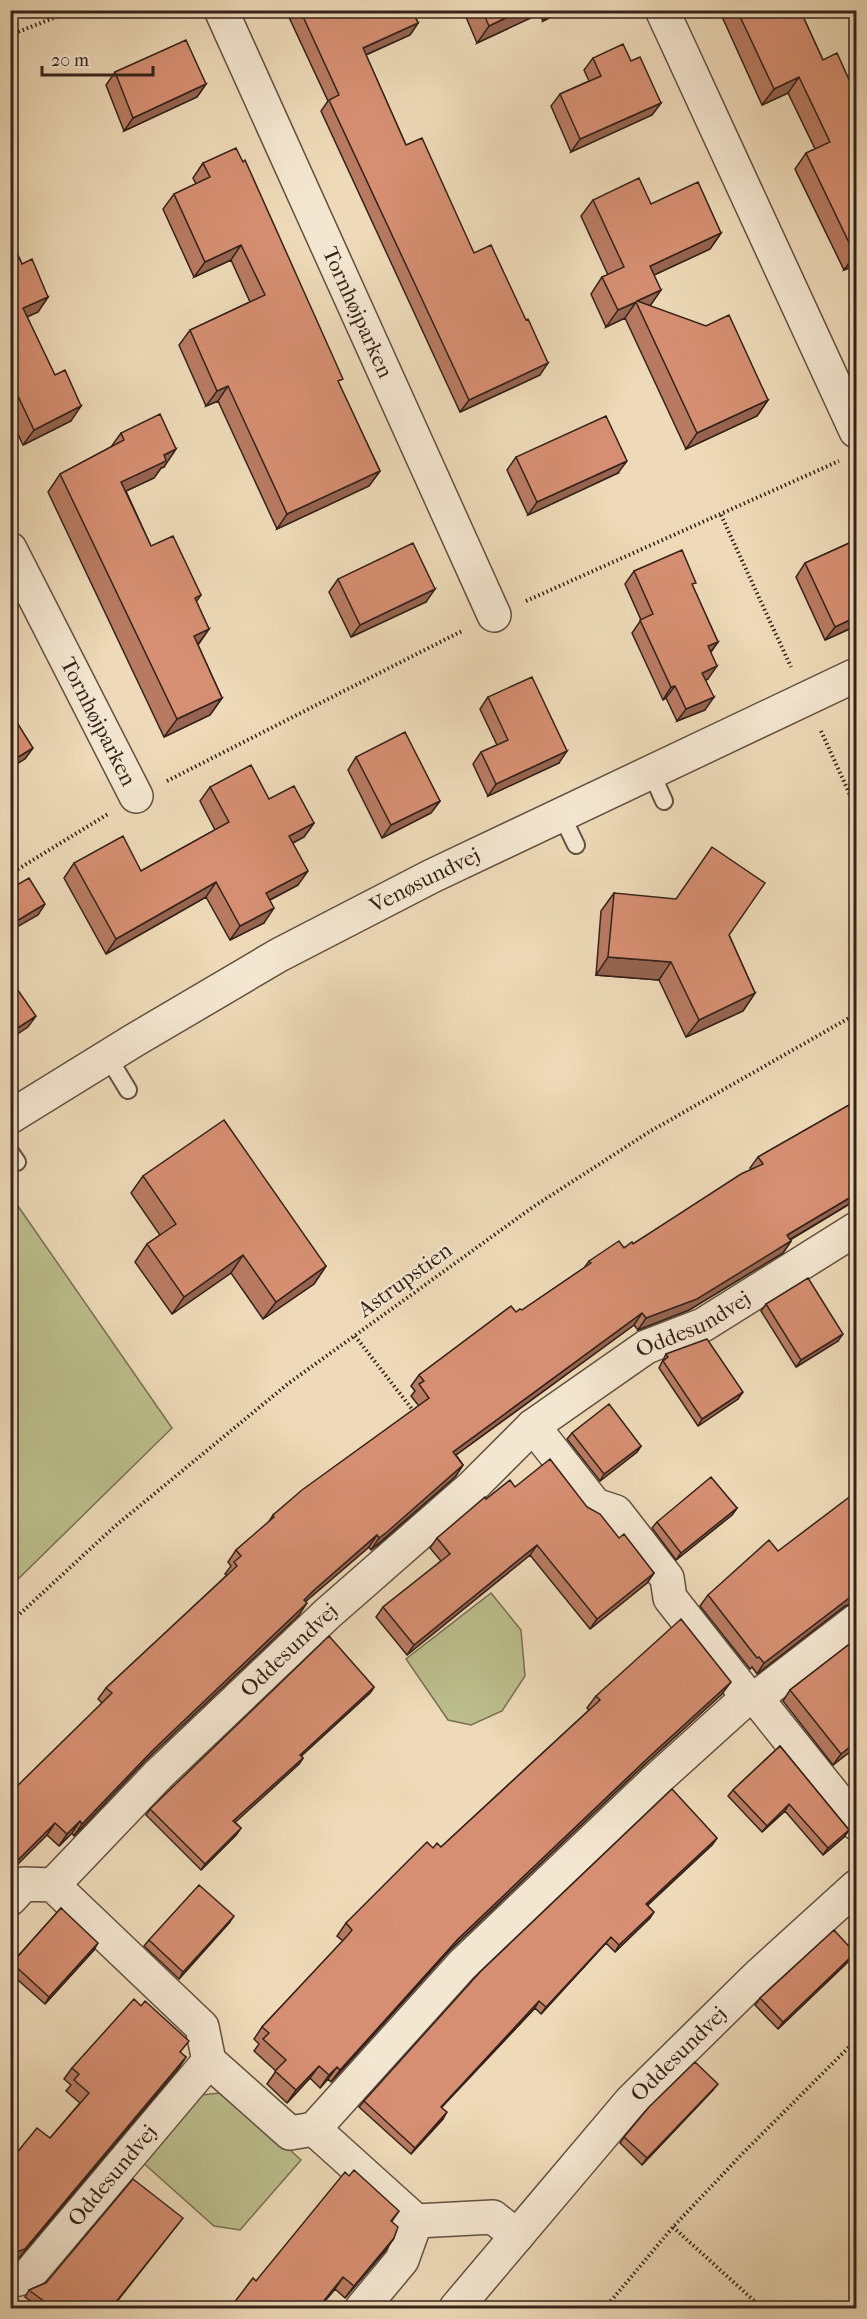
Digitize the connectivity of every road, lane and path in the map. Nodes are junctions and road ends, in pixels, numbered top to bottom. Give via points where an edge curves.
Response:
1 (74, 10) edge
2 (221, 10) edge
3 (662, 10) edge
4 (10, 35) edge
5 (851, 444) edge
6 (721, 515) junction
7 (10, 549) edge
8 (494, 615) junction
9 (856, 675) edge
10 (805, 699) junction
11 (651, 772) junction
12 (136, 796) junction
13 (664, 801) dead end
14 (856, 808) edge
15 (561, 814) junction
16 (576, 845) dead end
17 (10, 874) edge
18 (856, 1014) edge
19 (108, 1057) junction
20 (128, 1090) dead end
21 (10, 1117) edge
22 (856, 1229) edge
23 (355, 1336) junction
24 (421, 1421) edge
25 (533, 1426) junction
26 (856, 1621) edge
27 (10, 1623) edge
28 (752, 1697) junction
29 (856, 1823) edge
30 (53, 1885) junction
31 (856, 1887) edge
32 (10, 1899) edge
33 (856, 2040) edge
34 (209, 2061) junction
35 (314, 2128) junction
36 (416, 2221) junction
37 (673, 2227) junction
38 (517, 2236) junction
39 (10, 2281) edge
40 (362, 2308) edge
41 (456, 2308) edge
42 (605, 2308) edge
43 (762, 2308) edge

1 - 4 path
2 - 8 street, Tornhøjparken
3 - 5 street
5 - 6 path
6 - 8 path
6 - 10 path
7 - 12 street, Tornhøjparken
8 - 12 path
9 - 10 street, Venøsundvej
10 - 11 street, Venøsundvej
10 - 14 path
11 - 13 lane
11 - 15 street, Venøsundvej
12 - 17 path
15 - 16 lane
15 - 19 street, Venøsundvej via 279,955
18 - 23 path, Astrupstien via 649,1132 533,1207
19 - 20 lane
19 - 21 street, Venøsundvej
22 - 25 street, Oddesundvej via 703,1324 646,1347
23 - 24 path
23 - 27 path, Astrupstien via 289,1383 114,1527
25 - 28 street via 595,1505 616,1512 667,1578 670,1598
25 - 30 street, Oddesundvej via 472,1487 327,1614 183,1751
26 - 28 street
28 - 29 street
28 - 35 street via 655,1781 462,1965
30 - 32 street via 24,1884
30 - 34 street via 202,2027
31 - 38 street, Oddesundvej via 758,1976 631,2101
33 - 37 path
34 - 35 street via 290,2133
34 - 39 street, Oddesundvej via 27,2277
35 - 36 street
36 - 38 street via 494,2217
36 - 40 street via 402,2260
37 - 42 path
37 - 43 path
38 - 41 street, Oddesundvej

